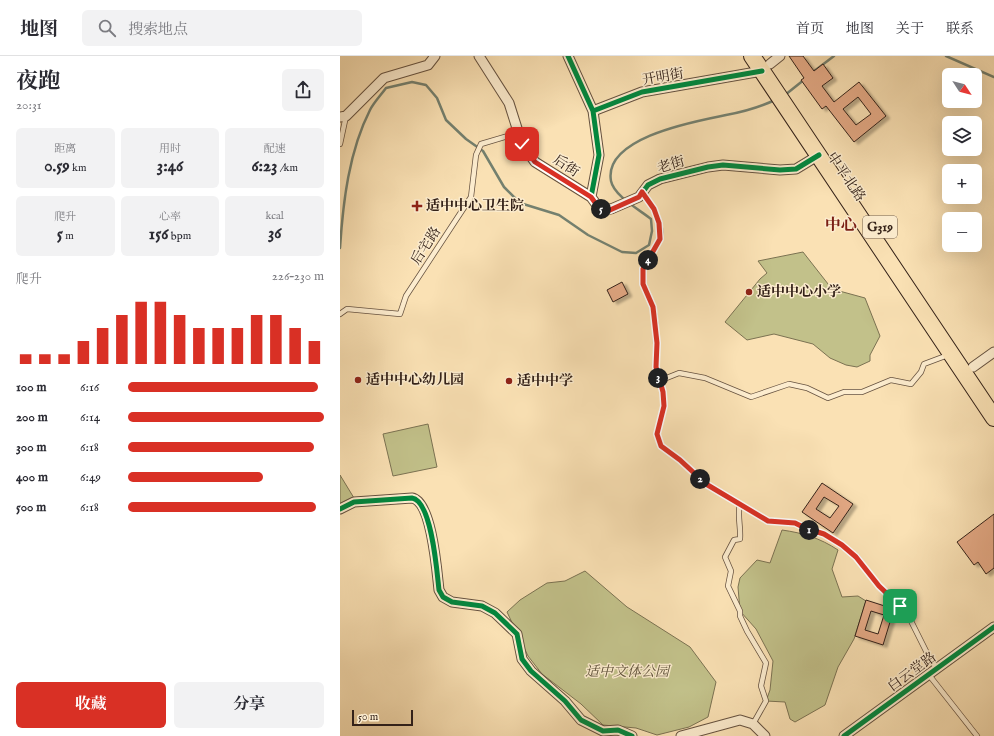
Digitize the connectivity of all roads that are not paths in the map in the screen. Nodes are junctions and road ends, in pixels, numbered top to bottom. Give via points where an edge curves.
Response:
1 (435, 56) edge
2 (479, 56) edge
3 (568, 56) edge
4 (752, 56) edge
5 (769, 62) edge
6 (593, 111) junction
7 (343, 117) edge
8 (518, 133) junction
9 (340, 144) edge
10 (819, 155) junction
11 (642, 192) junction
12 (591, 197) junction
13 (340, 314) edge
14 (994, 352) edge
15 (952, 354) junction
16 (973, 367) junction
17 (659, 381) junction
18 (994, 399) edge
19 (994, 418) edge
20 (740, 504) junction
21 (340, 509) edge
22 (994, 627) edge
23 (937, 669) junction
24 (929, 675) junction
25 (753, 724) junction
26 (632, 736) edge
27 (681, 736) edge
28 (765, 736) edge
29 (844, 736) edge
30 (977, 736) edge

1 - 7 street via 428,65 384,78
2 - 8 street, 后街 via 509,102
3 - 6 street
4 - 5 highway, G319
5 - 6 street, 开明街 via 642,92
5 - 10 highway, G319
5 - 16 highway, 中平北路 / G319
6 - 12 street via 599,155
7 - 9 lane
8 - 12 street, 后街 via 522,144 535,162
8 - 13 lane, 后宅路 via 481,144 476,155 471,197 406,296 400,314 347,309
10 - 11 street, 老街 via 796,169 723,165 708,167 660,179 648,185
10 - 15 highway, G319
11 - 12 street, 老街 via 639,197 610,210 599,208
11 - 17 lane via 654,209 659,223 660,239 643,269 643,284 653,307
14 - 16 street
15 - 17 lane via 924,364 911,384 891,380 862,392 844,392 828,398 807,388 789,384 751,397 705,378 678,373
15 - 19 highway, G319
16 - 18 highway, 中平北路 / G319
17 - 20 lane via 664,406 657,434 661,446 706,484
20 - 23 lane via 768,521 795,523 824,534 842,545 856,557 910,619
20 - 25 lane via 740,539 734,540 725,557 730,571 728,586 747,631 766,663 761,686 766,701
21 - 26 street via 354,502 412,498 418,501 429,525 443,597 452,602 482,606 495,613 517,634 522,659 531,671 565,701 581,720 603,731 618,730
22 - 23 street, 白云堂路
23 - 24 street, 白云堂路
24 - 29 street, 白云堂路
24 - 30 lane
25 - 27 street via 736,720
25 - 28 street

